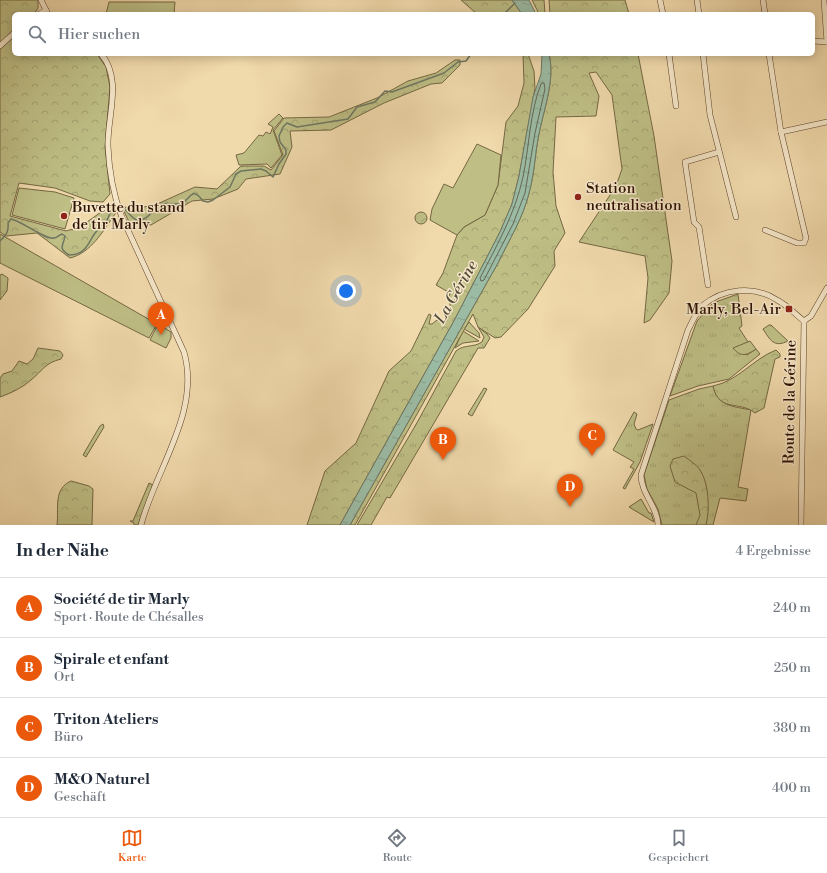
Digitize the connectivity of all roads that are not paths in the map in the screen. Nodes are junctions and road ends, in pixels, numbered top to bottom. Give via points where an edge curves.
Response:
1 (41, 0) edge
2 (660, 0) edge
3 (697, 0) edge
4 (763, 0) edge
5 (824, 0) edge
6 (47, 12) edge
7 (663, 12) edge
8 (699, 12) edge
9 (764, 12) edge
10 (12, 35) edge
11 (815, 41) edge
12 (827, 42) edge
13 (0, 46) edge
14 (102, 56) edge
15 (669, 56) edge
16 (703, 56) edge
17 (769, 56) edge
18 (676, 106) dead end
19 (827, 122) edge
20 (781, 132) junction
21 (719, 152) junction
22 (736, 217) dead end
23 (765, 230) dead end
24 (708, 285) dead end
25 (827, 288) edge
26 (804, 321) junction
27 (141, 525) edge
28 (658, 525) edge
29 (801, 525) edge

1 - 6 street
2 - 7 street
3 - 8 street
4 - 9 street
5 - 12 street
10 - 13 street
11 - 12 street
14 - 27 street via 112,75 108,145 117,205 184,352 188,374 186,405
15 - 18 street
16 - 21 street via 710,114
17 - 20 street
19 - 20 street
20 - 23 street via 806,238 804,243 797,243
21 - 22 street
21 - 24 street via 685,162 694,222 699,227
25 - 26 street, Route de la Gérine via 811,316
26 - 28 street via 776,299 750,290 722,294 702,307 694,317 641,475 643,489 656,514
26 - 29 street, Route de la Gérine

